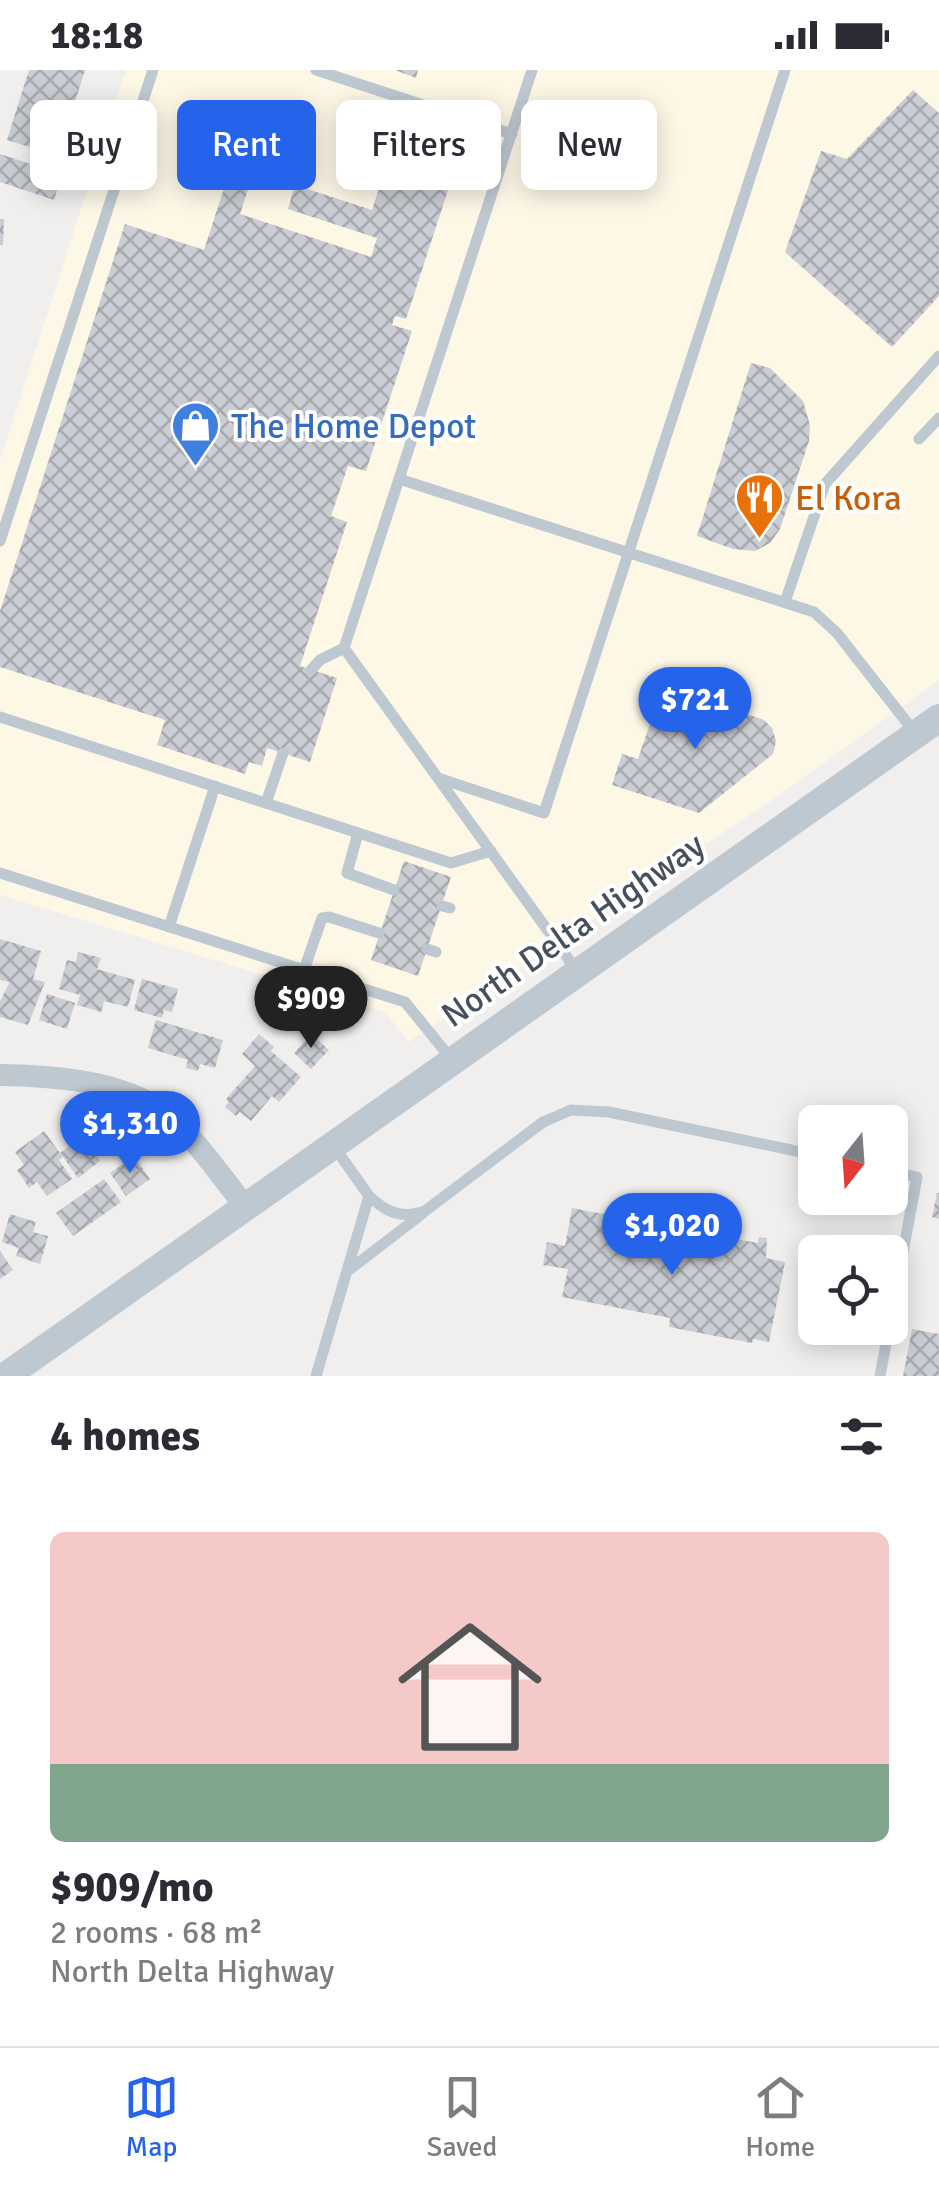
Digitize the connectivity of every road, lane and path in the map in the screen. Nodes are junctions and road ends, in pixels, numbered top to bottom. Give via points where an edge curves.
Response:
1 (153, 70) edge
2 (316, 70) edge
3 (532, 70) edge
4 (784, 70) edge
5 (512, 134) junction
6 (939, 356) edge
7 (939, 418) edge
8 (919, 439) dead end
9 (399, 479) junction
10 (0, 541) edge
11 (630, 552) junction
12 (786, 602) junction
13 (344, 648) junction
14 (311, 670) dead end
15 (0, 717) edge
16 (939, 718) edge
17 (916, 734) junction
18 (283, 754) dead end
19 (438, 778) junction
20 (215, 786) junction
21 (266, 803) junction
22 (358, 832) junction
23 (491, 851) junction
24 (0, 873) edge
25 (394, 890) dead end
26 (169, 926) junction
27 (379, 933) dead end
28 (304, 970) junction
29 (577, 971) junction
30 (453, 1062) junction
31 (0, 1075) edge
32 (333, 1144) junction
33 (798, 1151) edge
34 (908, 1174) edge
35 (370, 1196) junction
36 (246, 1207) junction
37 (425, 1211) junction
38 (906, 1235) edge
39 (346, 1274) junction
40 (886, 1345) edge
41 (6, 1376) edge
42 (316, 1376) edge
43 (880, 1376) edge

1 - 10 lane
2 - 5 lane
3 - 5 lane
4 - 11 lane
5 - 9 lane
6 - 12 lane via 825,484
7 - 8 lane
9 - 11 lane
9 - 13 lane
11 - 12 lane
11 - 19 lane via 544,813
12 - 17 lane via 827,621
13 - 14 lane
13 - 19 lane
15 - 20 lane
16 - 17 street, North Delta Highway
17 - 29 street, North Delta Highway
18 - 21 lane
19 - 23 lane
20 - 21 lane
20 - 26 lane
21 - 22 lane
22 - 23 lane via 451,863
22 - 25 lane via 346,873
23 - 29 lane
24 - 26 lane
26 - 28 lane
27 - 28 lane via 322,918
28 - 30 lane via 405,1002
29 - 30 street, North Delta Highway
30 - 32 street, North Delta Highway
31 - 36 street via 86,1083 144,1101 174,1121
32 - 35 lane
32 - 36 street, North Delta Highway
33 - 37 lane via 570,1110 543,1122
34 - 38 lane via 917,1176
35 - 37 lane via 401,1215
35 - 39 lane
36 - 41 street, North Delta Highway
37 - 39 lane
39 - 42 lane
40 - 43 lane

